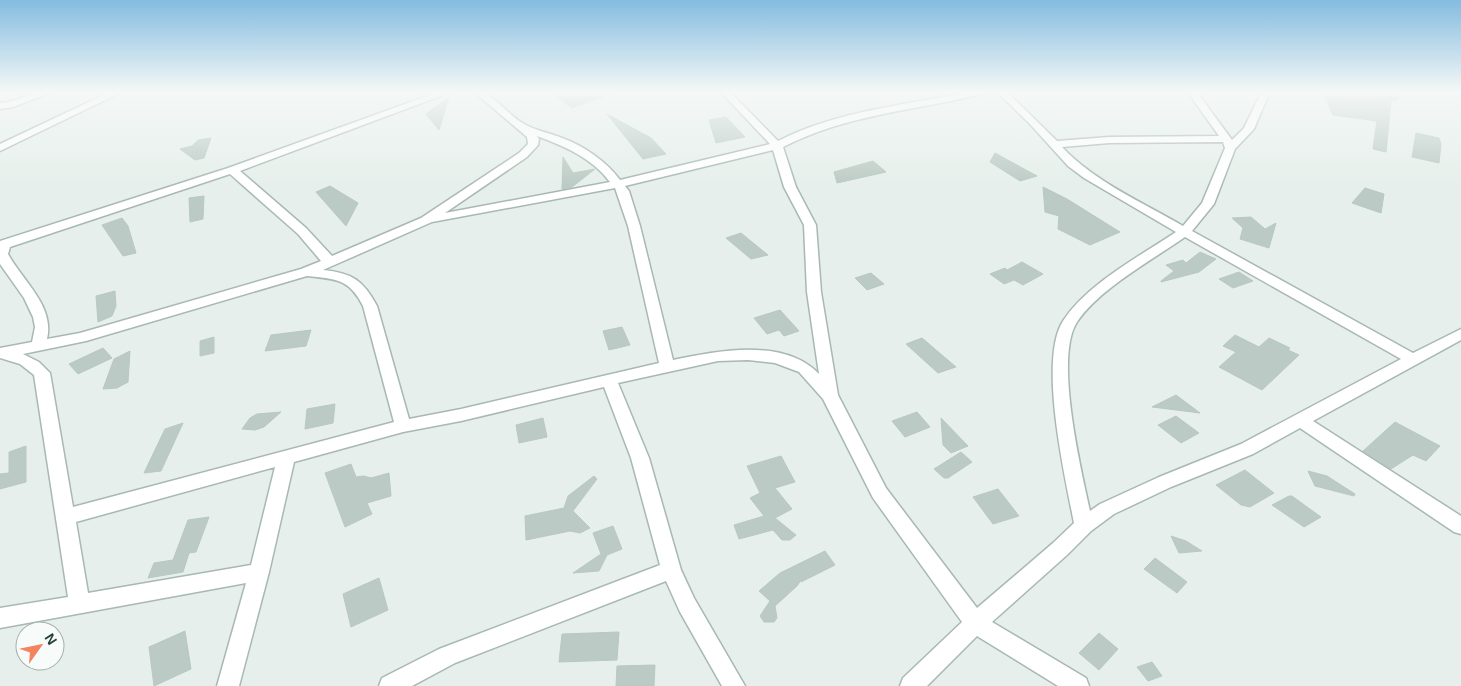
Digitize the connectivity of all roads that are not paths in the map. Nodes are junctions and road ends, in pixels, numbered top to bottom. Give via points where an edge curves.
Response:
1 (54, 123) edge
2 (359, 123) edge
3 (517, 123) edge
4 (757, 123) edge
5 (834, 123) edge
6 (1035, 123) edge
7 (1214, 123) edge
8 (1252, 123) edge
9 (523, 128) junction
10 (1053, 144) junction
11 (1228, 144) junction
12 (777, 146) junction
13 (0, 148) edge
14 (232, 170) junction
15 (617, 184) junction
16 (425, 221) junction
17 (1185, 232) junction
18 (330, 262) junction
19 (306, 272) junction
20 (1461, 334) edge
21 (38, 347) junction
22 (2, 353) edge
23 (1414, 360) junction
24 (667, 366) junction
25 (609, 380) junction
26 (830, 396) junction
27 (1300, 421) junction
28 (403, 426) junction
29 (286, 457) junction
30 (66, 517) junction
31 (1084, 525) junction
32 (1461, 526) edge
33 (671, 570) junction
34 (259, 572) junction
35 (80, 605) junction
36 (0, 618) edge
37 (975, 623) junction
38 (228, 686) edge
39 (390, 686) edge
40 (734, 686) edge
41 (911, 686) edge
42 (1078, 686) edge

1 - 13 street
2 - 14 street
3 - 9 street
4 - 12 street
5 - 12 street via 804,132
6 - 10 street
7 - 11 street
8 - 11 street via 1249,129
9 - 15 street via 586,154 600,164
9 - 16 street via 534,139 533,145 523,155
10 - 11 street via 1109,140
10 - 17 street via 1088,176
11 - 17 street via 1208,204
12 - 15 street
12 - 26 street via 790,188 810,225 814,292
14 - 18 street via 302,232
14 - 21 street via 5,244 1,254 39,316 42,328
15 - 16 street
15 - 24 street via 626,199
16 - 18 street
17 - 23 street
17 - 31 street via 1092,300 1079,311 1063,335 1061,366 1067,440
18 - 19 street
19 - 21 street via 140,322
19 - 28 street via 351,280 364,292
20 - 23 street
21 - 22 street
22 - 30 street via 28,361 42,373
23 - 27 street
24 - 25 street
24 - 26 street via 718,356 777,358 804,368
25 - 28 street
25 - 33 street via 640,458
26 - 37 street via 879,493
27 - 31 street via 1223,460 1107,508
27 - 32 street
28 - 29 street
29 - 30 street
29 - 34 street
30 - 35 street
31 - 37 street
33 - 39 street via 446,656
33 - 40 street via 687,605
34 - 35 street
34 - 38 street
35 - 36 street
37 - 41 street
37 - 42 street

